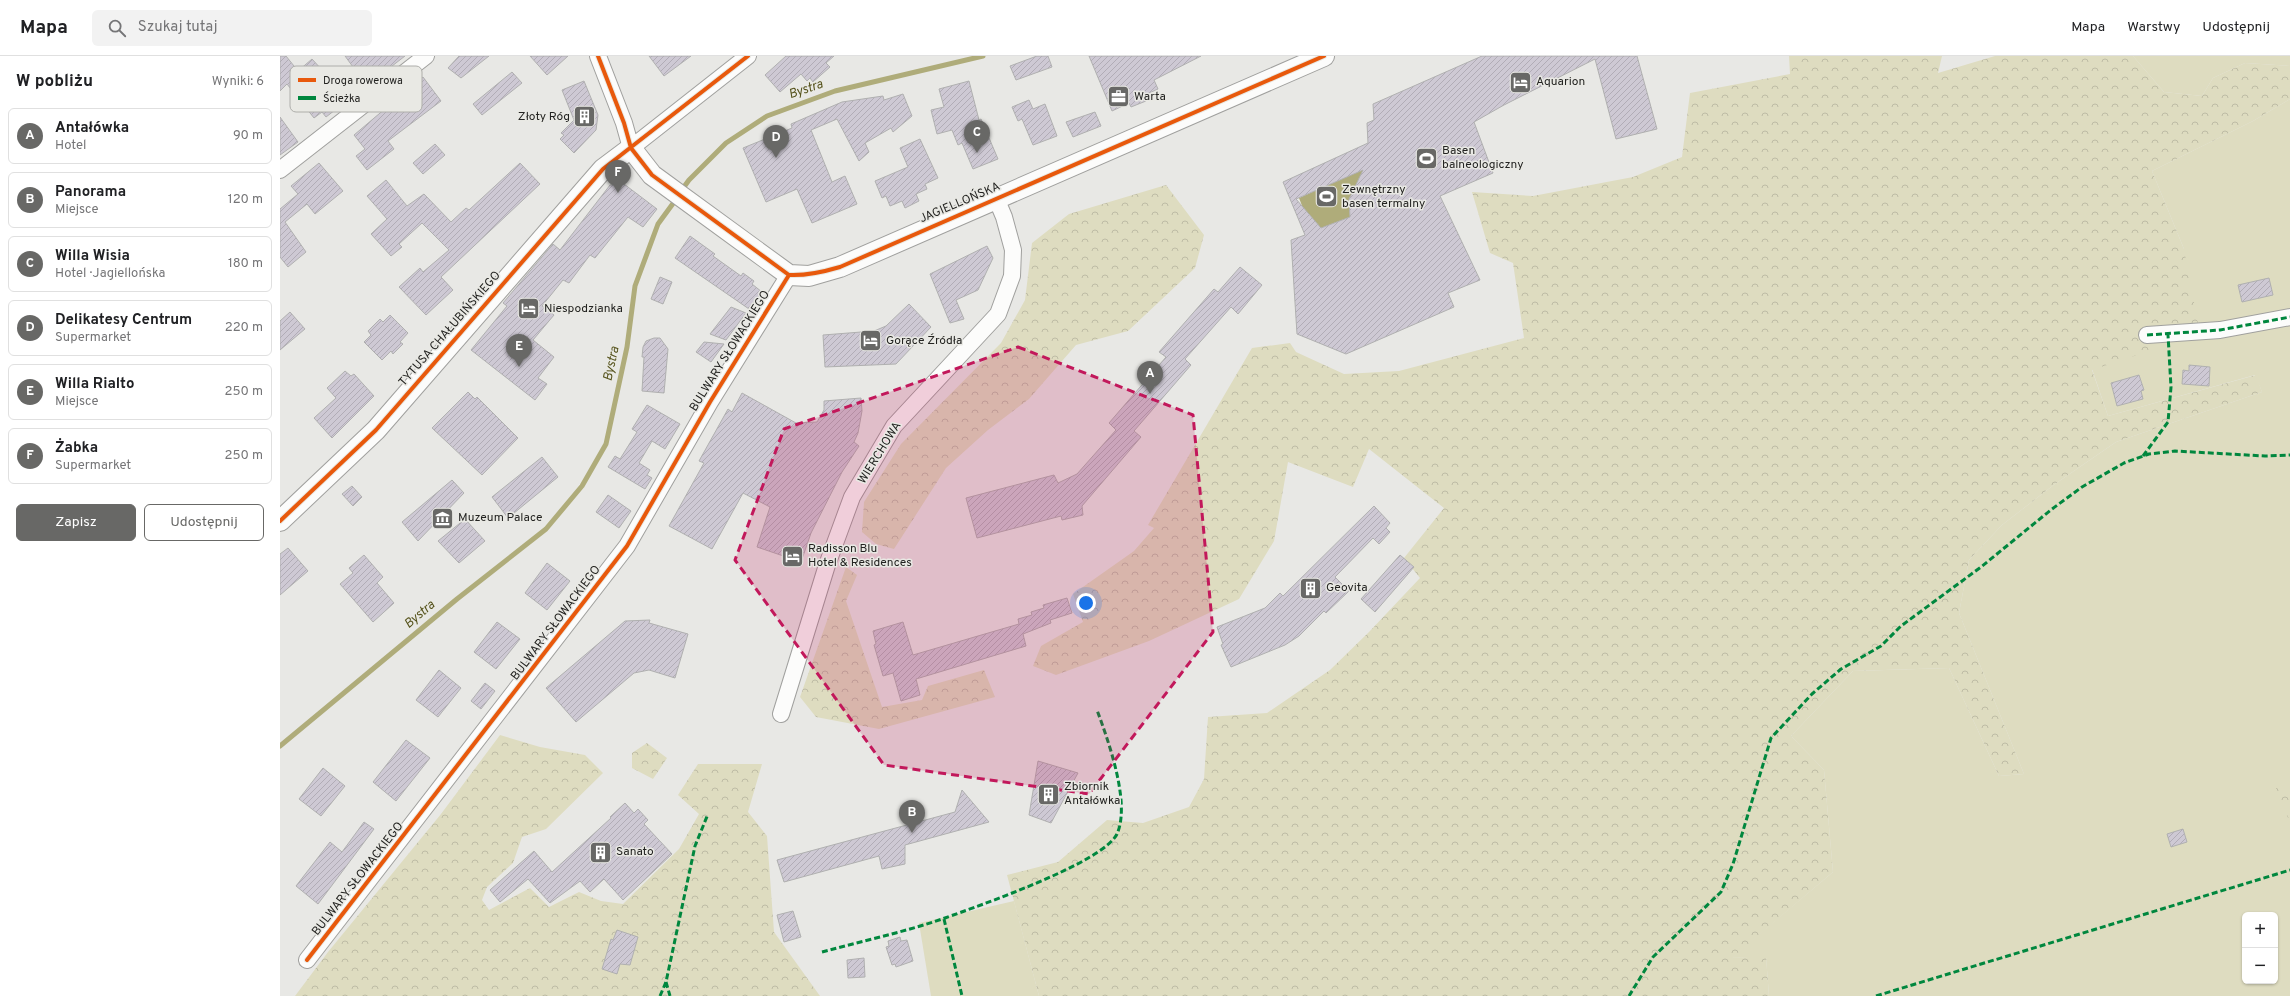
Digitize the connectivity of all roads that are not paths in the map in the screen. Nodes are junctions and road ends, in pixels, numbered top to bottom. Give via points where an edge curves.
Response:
1 (426, 56) edge
2 (598, 56) edge
3 (748, 56) edge
4 (1324, 56) edge
5 (413, 66) edge
6 (354, 112) edge
7 (631, 148) junction
8 (280, 170) edge
9 (996, 198) junction
10 (789, 275) junction
11 (2290, 317) edge
12 (2147, 335) dead end
13 (280, 521) edge
14 (781, 714) dead end
15 (307, 960) dead end

1 - 5 street
2 - 7 street
3 - 7 street
4 - 9 street, JAGIELLOŃSKA
6 - 8 street
7 - 10 street via 652,175
7 - 13 street, TYTUSA CHAŁUBIŃSKIEGO via 603,169 376,430
9 - 10 street, JAGIELLOŃSKA via 840,267 809,276
9 - 14 street, WIERCHOWA via 1013,250 1012,276 998,314 894,426 852,498 827,565
10 - 15 street, BULWARY SŁOWACKIEGO via 710,402 627,546
11 - 12 street via 2220,330

